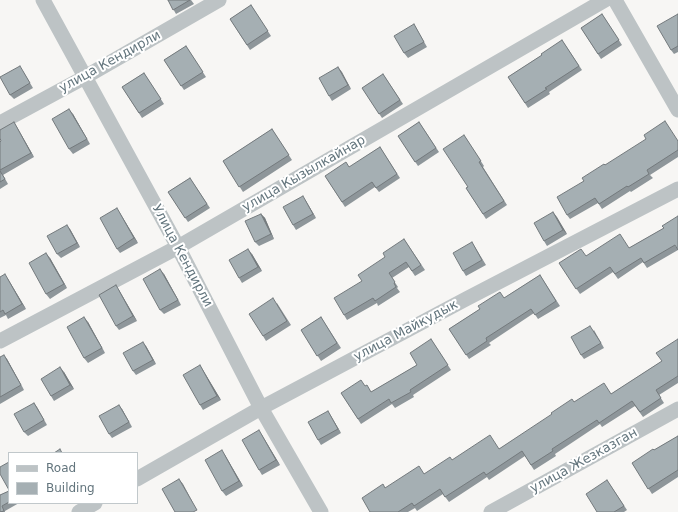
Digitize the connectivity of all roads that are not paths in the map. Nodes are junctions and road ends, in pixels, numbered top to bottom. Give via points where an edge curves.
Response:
1 (43, 0) edge
2 (219, 0) edge
3 (605, 0) edge
4 (615, 0) edge
5 (85, 77) junction
6 (678, 110) edge
7 (0, 123) edge
8 (678, 188) edge
9 (178, 247) junction
10 (0, 341) edge
11 (261, 408) junction
12 (678, 409) edge
13 (138, 478) edge
14 (93, 504) edge
15 (79, 512) edge
16 (321, 512) edge
17 (491, 512) edge

1 - 5 street, Улица Кендирли
2 - 5 street, улица Кендирли
3 - 9 street, улица Кызылкайнар
4 - 6 street
5 - 7 street, улица Кендирли
5 - 9 street, Улица Кендирли
8 - 11 street, улица Майкудык
9 - 10 street, улица Кызылкайнар
9 - 11 street, Улица Кендирли
11 - 13 street, улица Майкудык
11 - 16 street, Улица Кендирли
12 - 17 street, улица Жезказган
14 - 15 street

